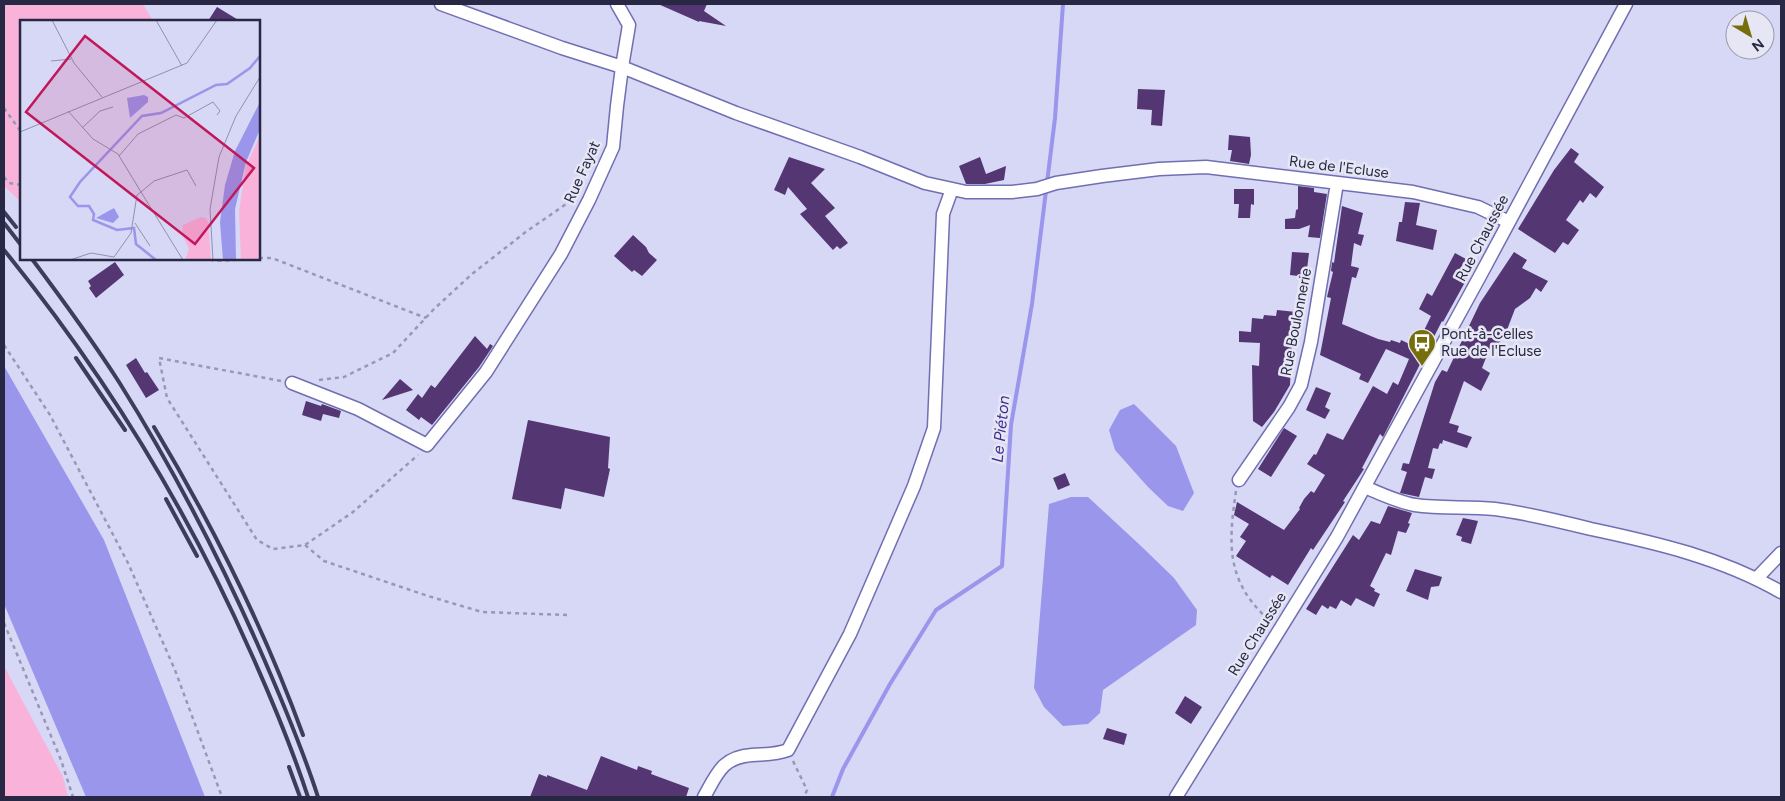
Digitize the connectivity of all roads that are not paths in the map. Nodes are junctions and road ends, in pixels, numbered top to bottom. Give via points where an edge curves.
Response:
1 (441, 4) edge
2 (617, 4) edge
3 (1626, 4) edge
4 (622, 67) junction
5 (1338, 183) junction
6 (952, 189) junction
7 (1509, 222) junction
8 (292, 383) road end
9 (1239, 480) road end
10 (1365, 488) junction
11 (1781, 552) edge
12 (1757, 578) junction
13 (1781, 592) edge
14 (704, 797) edge
15 (1176, 797) edge

1 - 4 street
2 - 4 street, Rue Fayat via 629,25
3 - 7 street, Rue Chaussée
4 - 6 street via 925,184
4 - 8 street, Rue Fayat via 613,147 561,254 486,372 427,445 358,409
5 - 6 street, Rue de l'Ecluse via 1206,167 1159,169 1012,192
5 - 7 street, Rue de l'Ecluse via 1449,199 1478,207
5 - 9 street, Rue Boulonnerie via 1301,385
6 - 14 street via 942,214 934,428 914,486 850,634 788,750 778,754 740,757 726,763
7 - 10 street, Rue Chaussée
10 - 12 street via 1416,505 1494,509 1653,542
10 - 15 street, Rue Chaussée
11 - 12 street
12 - 13 street

